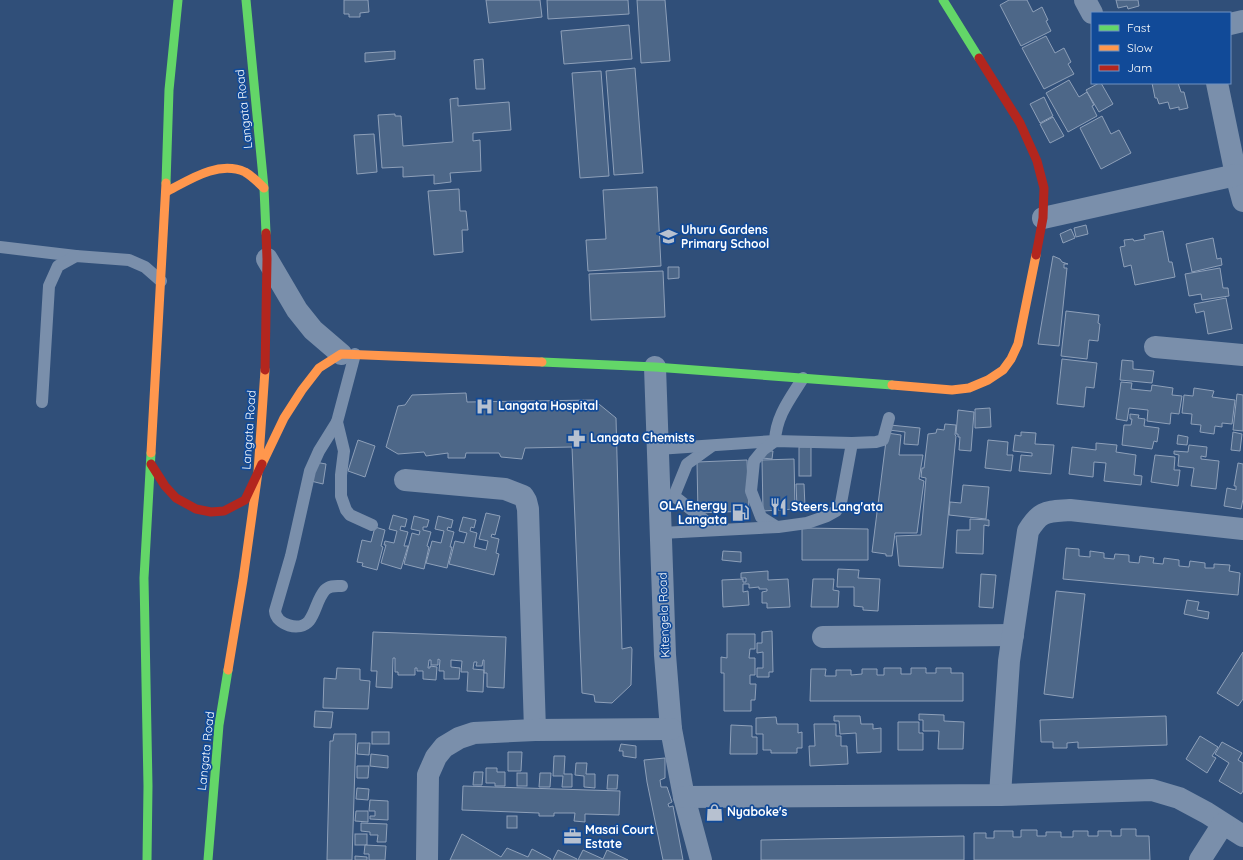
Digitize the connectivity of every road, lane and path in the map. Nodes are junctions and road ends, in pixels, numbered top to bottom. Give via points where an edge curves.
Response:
1 (178, 0) edge
2 (246, 0) edge
3 (943, 0) edge
4 (1085, 0) edge
5 (1091, 12) edge
6 (1243, 21) edge
7 (1231, 24) edge
8 (1217, 84) edge
9 (1236, 175) junction
10 (264, 188) junction
11 (166, 192) junction
12 (1243, 201) edge
13 (1043, 218) junction
14 (0, 247) edge
15 (76, 256) junction
16 (266, 259) junction
17 (161, 281) junction
18 (1154, 347) dead end
19 (348, 354) junction
20 (1243, 355) edge
21 (655, 367) junction
22 (803, 378) junction
23 (42, 402) dead end
24 (890, 418) dead end
25 (337, 422) junction
26 (776, 441) junction
27 (852, 443) junction
28 (712, 446) junction
29 (658, 449) junction
30 (151, 464) junction
31 (258, 472) junction
32 (405, 480) dead end
33 (372, 524) dead end
34 (778, 527) junction
35 (1243, 529) edge
36 (717, 530) junction
37 (661, 533) junction
38 (342, 586) dead end
39 (1013, 635) junction
40 (823, 637) dead end
41 (671, 729) junction
42 (536, 730) junction
43 (1000, 795) junction
44 (684, 797) junction
45 (1223, 824) junction
46 (1243, 836) edge
47 (147, 860) edge
48 (208, 860) edge
49 (427, 860) edge
50 (701, 860) edge
51 (1200, 860) edge

1 - 11 main road via 169,90
2 - 10 main road, Langata Road
3 - 13 main road via 1020,123 1037,161 1044,188
4 - 5 street
6 - 7 street
8 - 9 street
9 - 12 street
9 - 13 street
10 - 11 main road via 242,170 218,169 201,173
10 - 16 main road, Langata Road
11 - 17 main road
13 - 22 main road via 1018,344 1012,359 1003,370 988,380 969,388 952,390
14 - 15 lane
15 - 17 lane via 129,260 145,267
15 - 23 lane via 58,266 49,286
16 - 19 street via 297,310 313,330
16 - 31 main road, Langata Road via 265,374
17 - 30 main road
18 - 20 street
19 - 21 main road
19 - 25 lane
19 - 31 main road via 320,368 302,390 284,418
21 - 22 main road
21 - 29 street, Kitengela Road
22 - 26 lane via 781,412
24 - 27 lane via 883,440
25 - 33 lane via 344,451 341,496 350,515
25 - 38 lane via 310,471 275,616 282,623 295,626 308,623 324,591 333,586
26 - 27 lane
26 - 28 lane
26 - 34 lane via 763,450 754,462 751,491 761,517
27 - 34 lane via 841,503 836,511 807,523
28 - 29 lane
28 - 36 lane via 687,464 674,496
29 - 37 street, Kitengela Road
30 - 31 main road via 171,493 180,501 204,513 217,513 234,508 245,500
30 - 47 main road via 144,578
31 - 48 main road, Langata Road via 219,725
32 - 42 street via 505,489 523,496 526,501
34 - 36 lane
35 - 39 street via 1070,510 1047,512 1035,519 1028,531
36 - 37 lane
37 - 41 street, Kitengela Road via 665,655
39 - 40 street
39 - 43 street
41 - 42 street
41 - 44 street, Kitengela Road
42 - 49 street via 474,733 444,747 428,775
43 - 44 street
43 - 45 street via 1152,790 1179,798
44 - 50 street, Kitengela Road
45 - 46 street
45 - 51 street

